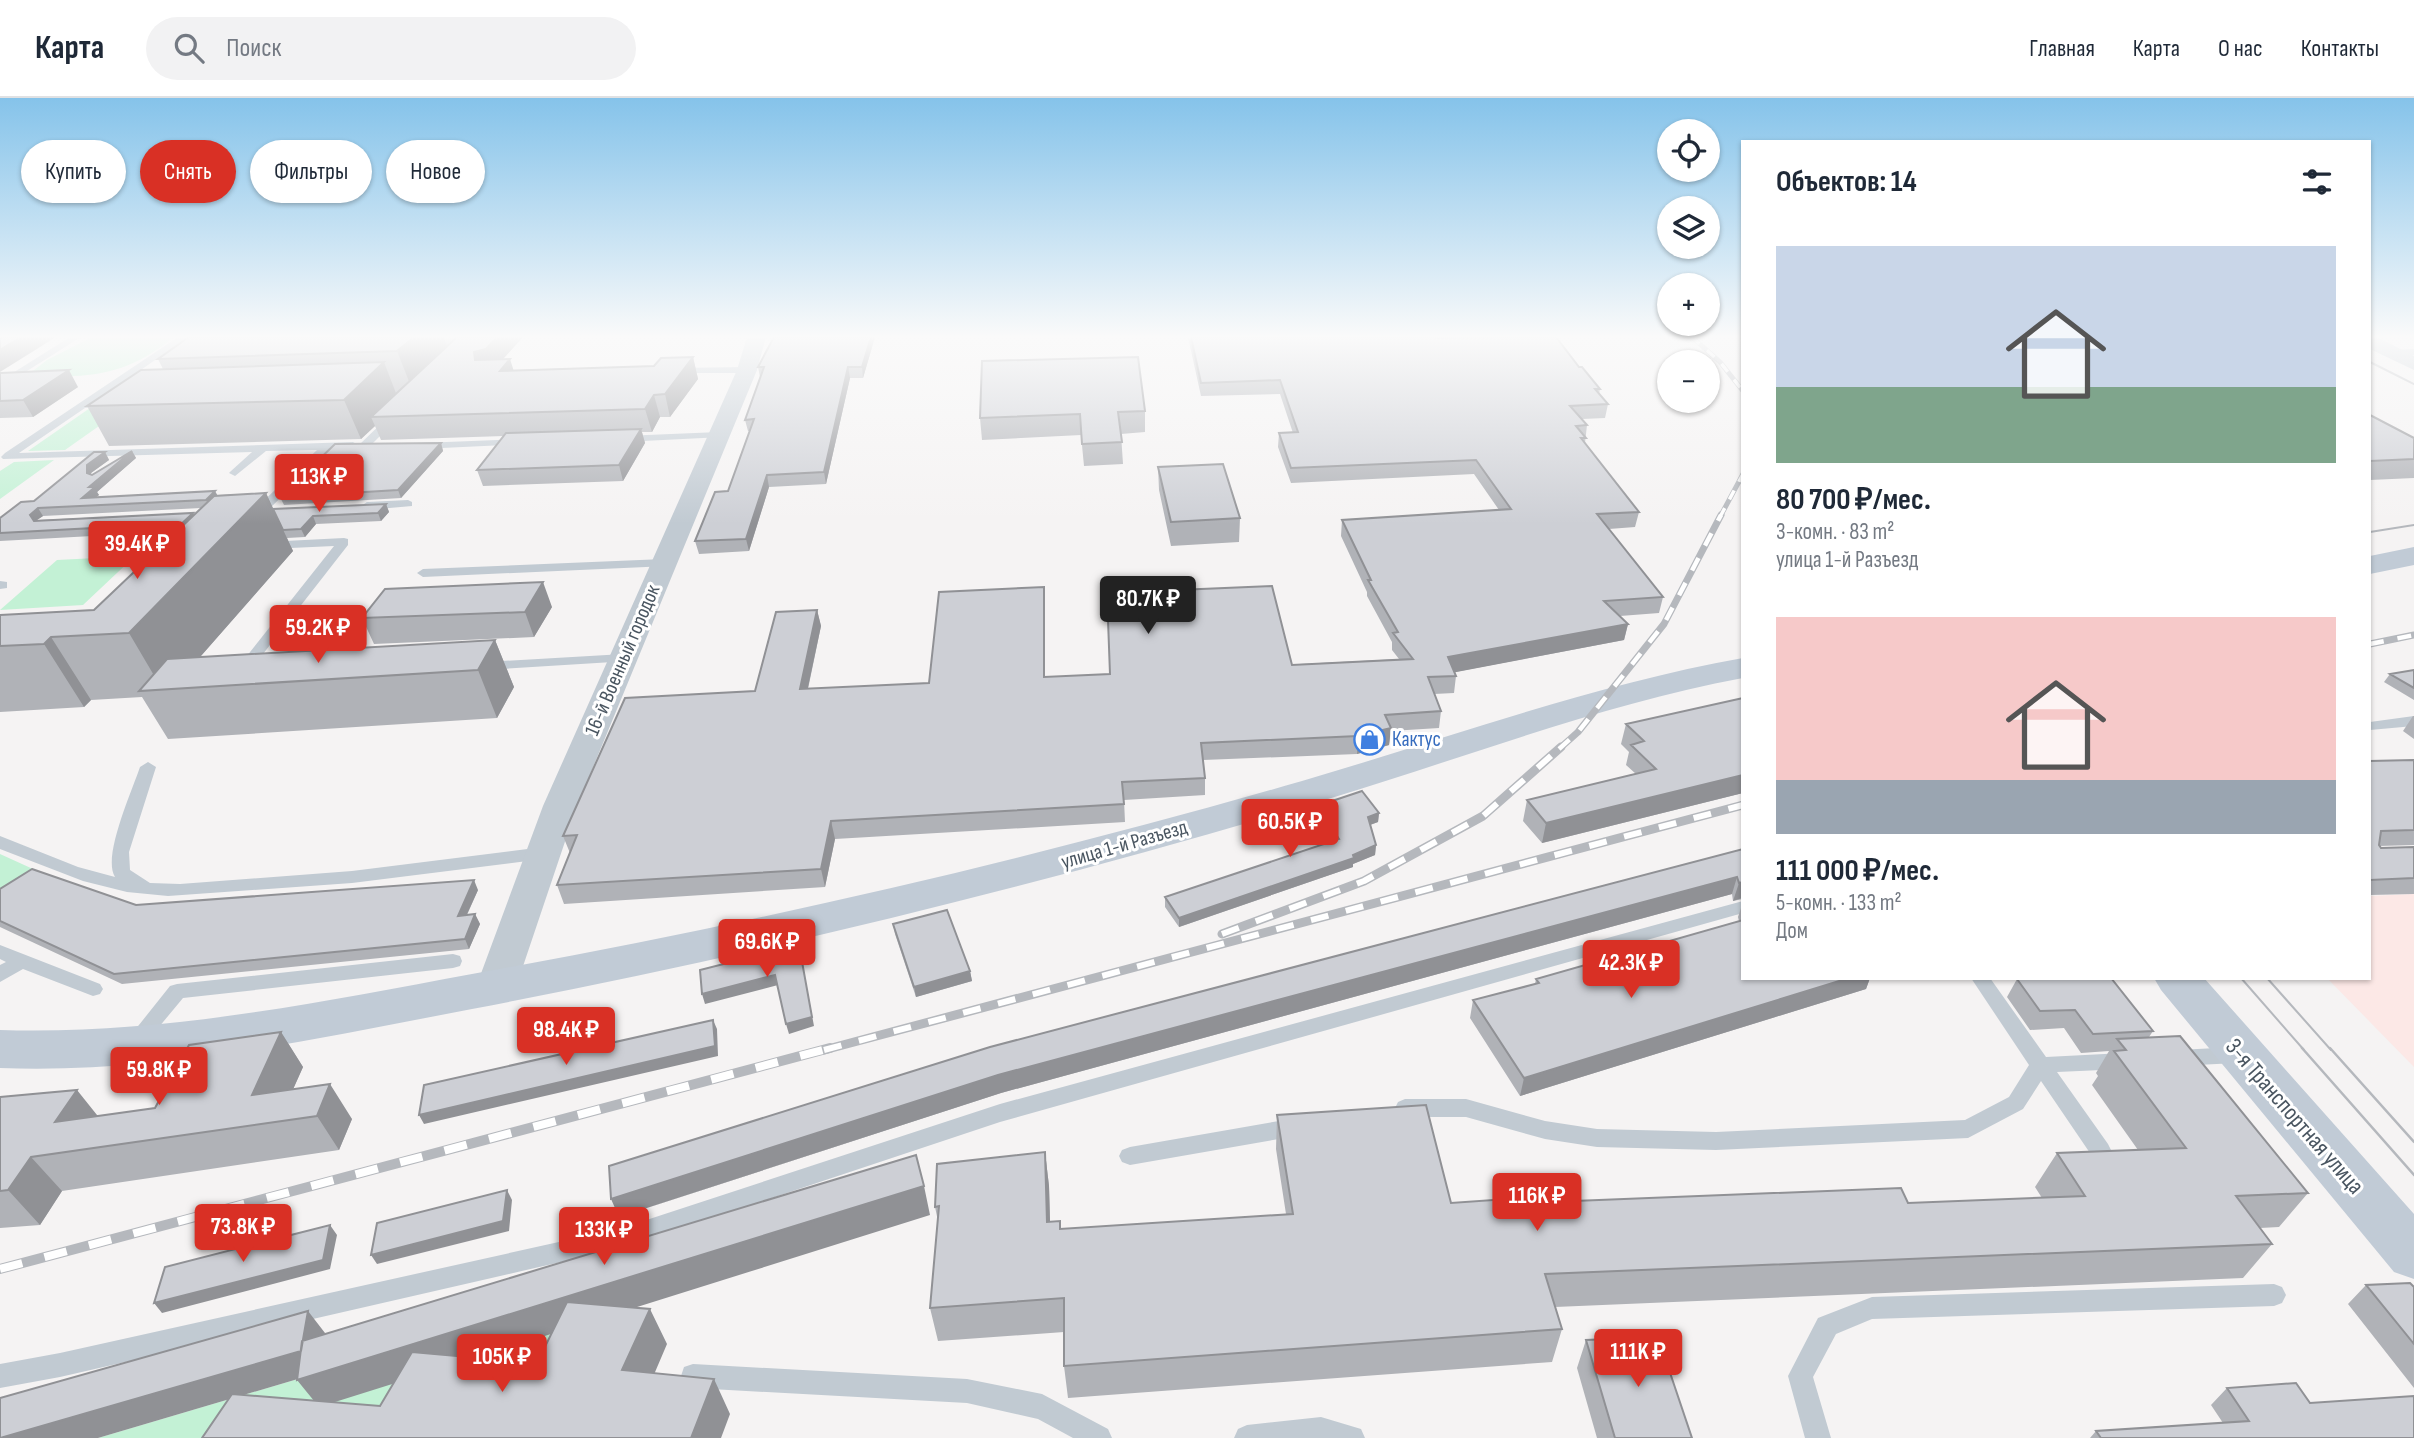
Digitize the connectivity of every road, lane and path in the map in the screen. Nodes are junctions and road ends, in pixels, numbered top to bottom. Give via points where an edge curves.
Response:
1 (92, 400) edge
2 (734, 400) edge
3 (125, 403) edge
4 (84, 405) junction
5 (400, 411) edge
6 (719, 435) junction
7 (608, 439) edge
8 (539, 442) edge
9 (365, 445) junction
10 (327, 446) junction
11 (414, 446) edge
12 (386, 447) edge
13 (263, 448) junction
14 (129, 453) junction
15 (4, 459) edge
16 (107, 469) edge
17 (235, 473) dead end
18 (408, 504) dead end
19 (354, 507) edge
20 (286, 510) edge
21 (246, 512) edge
22 (259, 512) junction
23 (251, 546) edge
24 (2414, 556) edge
25 (664, 563) junction
26 (2371, 565) edge
27 (422, 573) dead end
28 (624, 658) junction
29 (471, 667) edge
30 (1741, 668) edge
31 (249, 679) edge
32 (2414, 721) edge
33 (2371, 726) edge
34 (148, 767) dead end
35 (0, 842) edge
36 (544, 853) junction
37 (150, 890) junction
38 (1741, 908) edge
39 (0, 952) edge
40 (20, 961) junction
41 (453, 961) dead end
42 (0, 975) edge
43 (1981, 980) edge
44 (2179, 980) edge
45 (496, 987) junction
46 (93, 989) dead end
47 (131, 1047) junction
48 (0, 1049) edge
49 (2242, 1055) junction
50 (2040, 1065) junction
51 (1386, 1111) edge
52 (1319, 1123) edge
53 (2100, 1150) edge
54 (1130, 1156) dead end
55 (2414, 1254) edge
56 (2274, 1295) dead end
57 (0, 1376) edge
58 (693, 1376) edge
59 (1098, 1438) edge
60 (1247, 1438) edge
61 (1352, 1438) edge
62 (1818, 1438) edge

1 - 4 lane
2 - 6 street, 16-й Военный городок
3 - 4 lane
4 - 15 lane
5 - 9 lane
6 - 7 lane
6 - 25 street, 16-й Военный городок
8 - 11 lane
9 - 10 lane
9 - 12 lane
10 - 13 lane
10 - 22 lane
13 - 14 lane
13 - 17 lane
14 - 15 lane
14 - 16 lane
18 - 19 lane
20 - 22 lane
21 - 22 lane
23 - 31 lane via 344,542 235,680
24 - 26 main road
25 - 27 lane
25 - 28 street, 16-й Военный городок
28 - 29 lane
28 - 36 street, 16-й Военный городок
30 - 45 main road, улица 1-й Разъезд via 1607,697 1350,779 952,891
32 - 33 lane
34 - 37 lane via 120,852 121,873
35 - 37 lane via 57,868
36 - 37 lane via 296,882
36 - 45 street, 16-й Военный городок
38 - 57 lane via 1000,1113 622,1238
39 - 40 lane
40 - 42 lane
40 - 46 lane
41 - 47 lane via 177,991
43 - 50 lane
44 - 49 main road, 3-я Транспортная улица
45 - 47 main road, улица 1-й Разъезд via 329,1018
47 - 48 main road, улица 1-й Разъезд
49 - 50 lane
49 - 55 main road, 3-я Транспортная улица
50 - 51 lane via 2016,1103 1968,1129 1716,1141 1597,1138 1545,1130 1466,1108
50 - 53 lane
52 - 54 lane
56 - 62 lane via 1872,1308 1827,1326 1800,1376
58 - 59 lane via 967,1391 1042,1407
60 - 61 lane via 1321,1430

